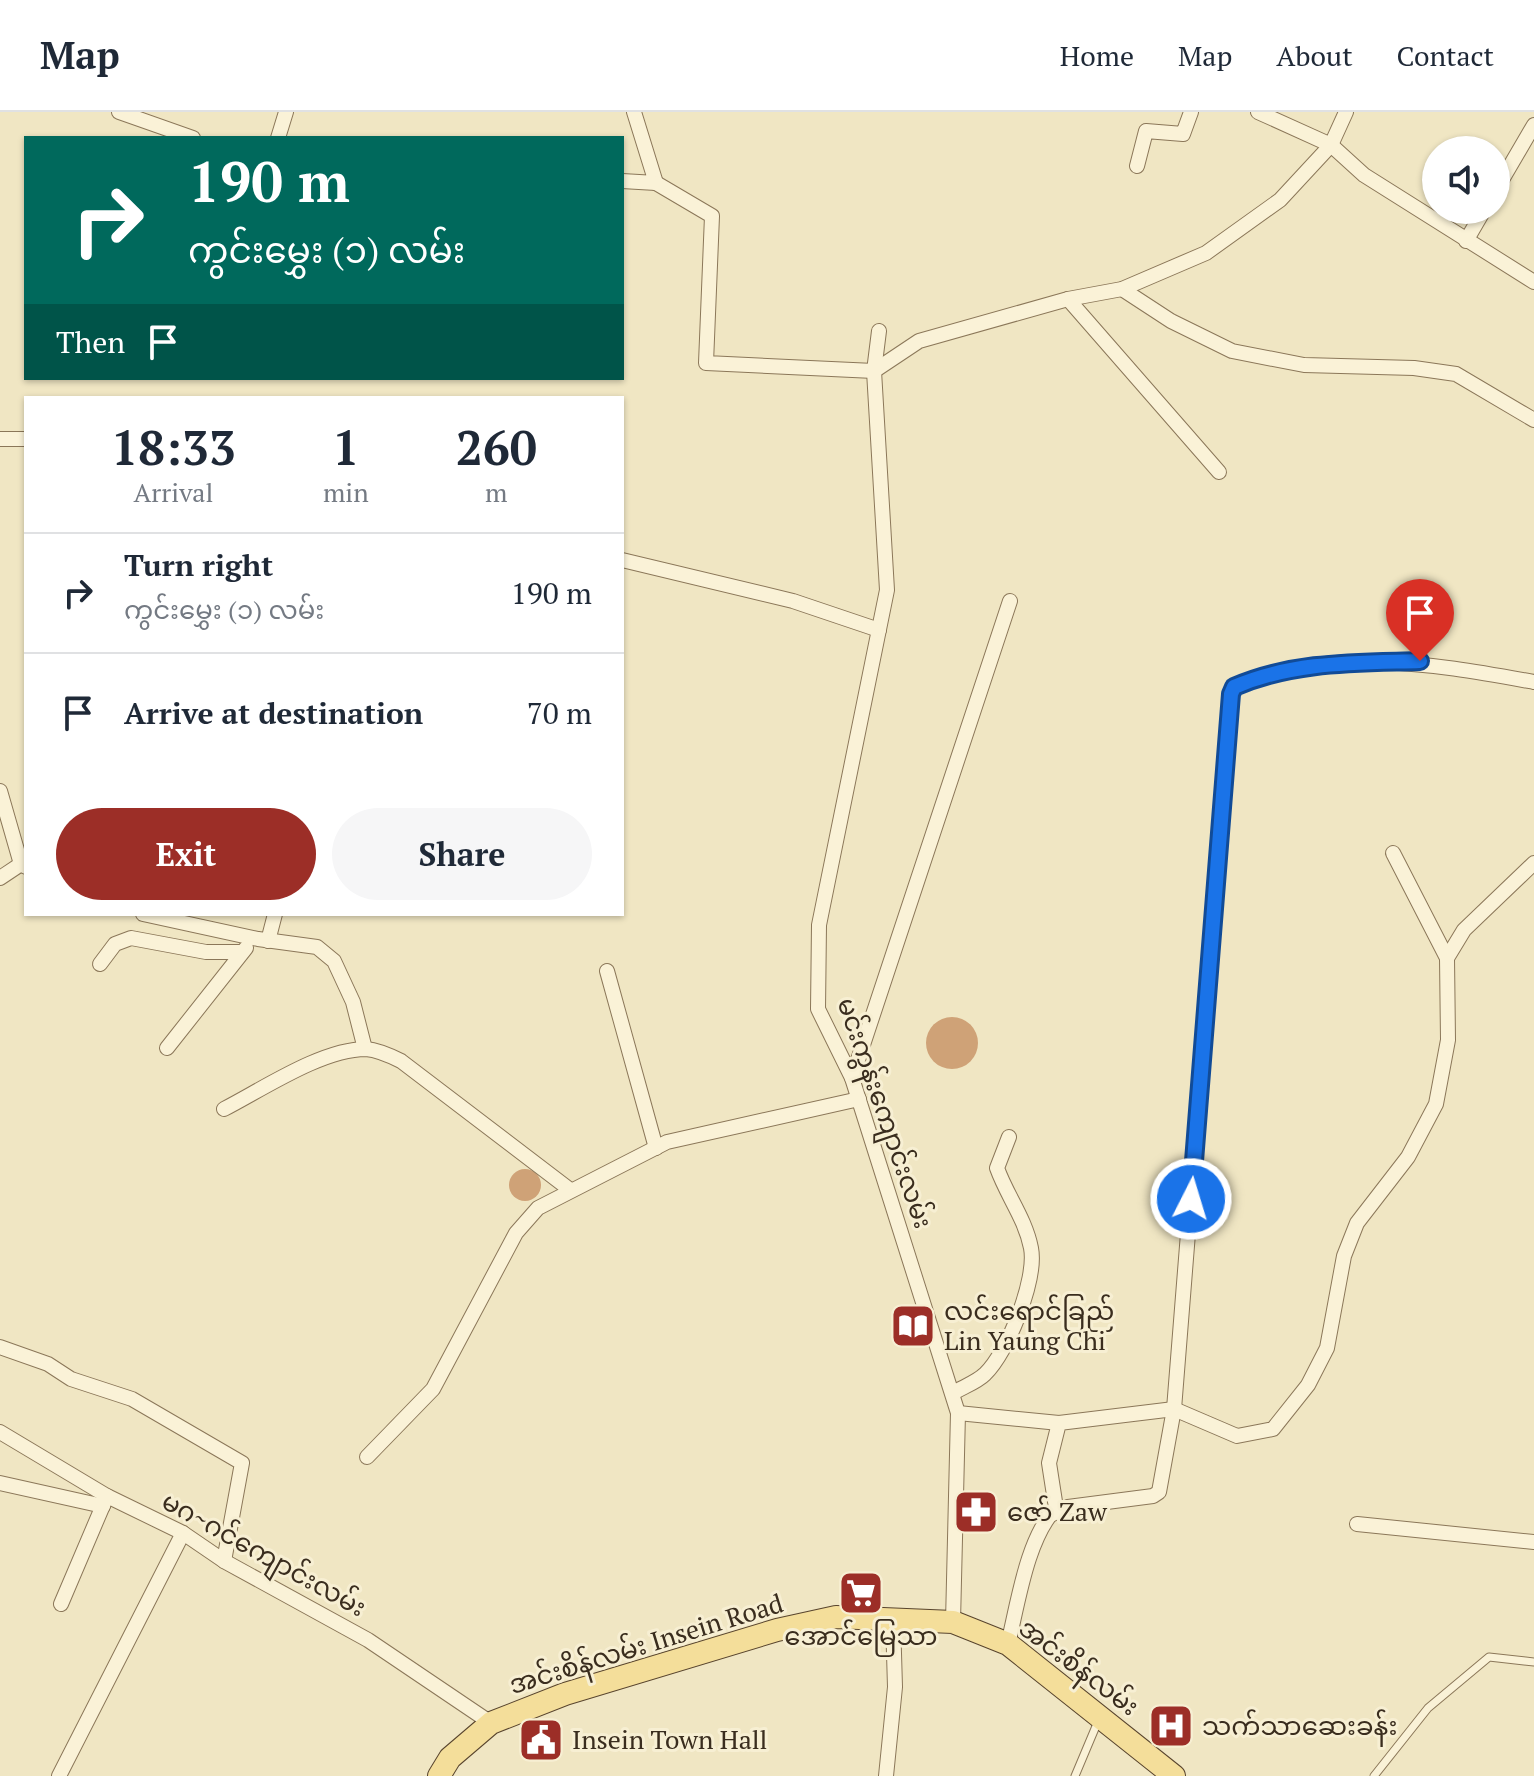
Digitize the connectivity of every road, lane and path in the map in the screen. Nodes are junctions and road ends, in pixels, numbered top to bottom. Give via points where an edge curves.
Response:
1 (119, 112) edge
2 (286, 112) edge
3 (634, 112) edge
4 (1191, 112) edge
5 (1258, 112) edge
6 (1346, 112) edge
7 (1534, 125) edge
8 (187, 136) edge
9 (279, 136) edge
10 (1331, 145) junction
11 (1137, 166) dead end
12 (1510, 166) edge
13 (624, 181) edge
14 (656, 183) junction
15 (1476, 224) edge
16 (1466, 241) junction
17 (1534, 282) edge
18 (1122, 289) junction
19 (1068, 299) junction
20 (879, 331) dead end
21 (874, 371) junction
22 (1534, 420) edge
23 (0, 439) edge
24 (24, 439) edge
25 (1219, 472) dead end
26 (624, 560) edge
27 (1010, 601) dead end
28 (879, 630) junction
29 (1534, 682) edge
30 (0, 791) edge
31 (1393, 853) dead end
32 (1534, 863) edge
33 (23, 866) edge
34 (0, 878) edge
35 (152, 916) edge
36 (274, 916) edge
37 (263, 940) junction
38 (242, 952) junction
39 (1447, 958) junction
40 (100, 964) dead end
41 (607, 971) dead end
42 (167, 1048) dead end
43 (365, 1049) junction
44 (852, 1078) junction
45 (859, 1099) junction
46 (224, 1109) dead end
47 (1009, 1137) dead end
48 (656, 1148) junction
49 (569, 1189) junction
50 (0, 1347) edge
51 (953, 1393) junction
52 (1174, 1409) junction
53 (958, 1413) junction
54 (1059, 1423) junction
55 (0, 1432) edge
56 (367, 1457) dead end
57 (0, 1483) edge
58 (105, 1501) junction
59 (1048, 1516) junction
60 (1357, 1524) dead end
61 (183, 1533) junction
62 (1534, 1542) edge
63 (224, 1561) junction
64 (61, 1604) dead end
65 (893, 1620) junction
66 (953, 1622) junction
67 (1008, 1644) junction
68 (1534, 1662) edge
69 (1101, 1716) junction
70 (491, 1723) junction
71 (59, 1776) edge
72 (439, 1776) edge
73 (886, 1776) edge
74 (1075, 1776) edge
75 (1174, 1776) edge
76 (1374, 1776) edge

1 - 8 street
2 - 9 street
3 - 14 street
4 - 11 street via 1183,134 1146,131
5 - 10 street
6 - 10 street
7 - 12 street
10 - 16 street via 1364,175
10 - 18 street via 1280,200 1206,253
13 - 14 street
14 - 21 street via 712,216 706,363
15 - 16 street
16 - 17 street
18 - 19 street
18 - 22 street via 1232,351 1304,365 1456,374
19 - 21 street via 919,341
19 - 25 street
20 - 21 street, မင်းကွန်းကျောင်းလမ်း
21 - 28 street, မင်းကွန်းကျောင်းလမ်း via 887,590
23 - 24 street
26 - 28 street via 793,601
27 - 44 street
28 - 44 street, မင်းကွန်းကျောင်းလမ်း via 819,925 818,1009
29 - 52 street via 1420,661 1315,664 1234,687
30 - 33 street
31 - 39 street
32 - 39 street via 1464,930
33 - 34 street
35 - 37 street
36 - 37 street
37 - 38 street
37 - 43 street via 317,947 334,961 353,1002
38 - 40 street via 206,952 131,938 115,944
38 - 42 street
39 - 52 street via 1448,1040 1436,1104 1408,1157 1357,1223 1344,1256 1327,1348 1308,1385 1273,1429 1237,1436
41 - 48 street
43 - 46 street via 319,1060
43 - 49 street via 401,1061
44 - 45 street, မင်းကွန်းကျောင်းလမ်း
45 - 48 street
45 - 51 street, မင်းကွန်းကျောင်းလမ်း
47 - 51 street via 997,1168 1029,1239 1028,1283 997,1359 984,1376
48 - 49 street
49 - 56 street via 538,1208 516,1233 433,1389
50 - 63 street via 132,1399 242,1463
51 - 53 street, မင်းကွန်းကျောင်းလမ်း
52 - 54 street
52 - 59 street via 1157,1495 1068,1507
53 - 54 street
53 - 66 street, မင်းကွန်းကျောင်းလမ်း
54 - 59 street via 1049,1463 1056,1508
55 - 58 street
57 - 58 street, မဂ~ဂင်ကျောင်းလမ်း
58 - 61 street, မဂ~ဂင်ကျောင်းလမ်း
58 - 64 street
59 - 67 street via 1027,1566
60 - 62 street
61 - 63 street, မဂ~ဂင်ကျောင်းလမ်း
61 - 71 street
63 - 70 street, မဂ~ဂင်ကျောင်းလမ်း via 368,1640
65 - 66 main road, အင်းစိန်လမ်း
65 - 70 main road, အင်းစိန်လမ်း Insein Road via 836,1617 777,1630 565,1694
65 - 73 street via 895,1687
66 - 67 main road, အင်းစိန်လမ်း
67 - 69 main road, အင်းစိန်လမ်း
68 - 76 lane via 1489,1657 1428,1708
69 - 74 lane
69 - 75 main road, အင်းစိန်လမ်း
70 - 72 main road, အင်းစိန်လမ်း Insein Road via 450,1758

